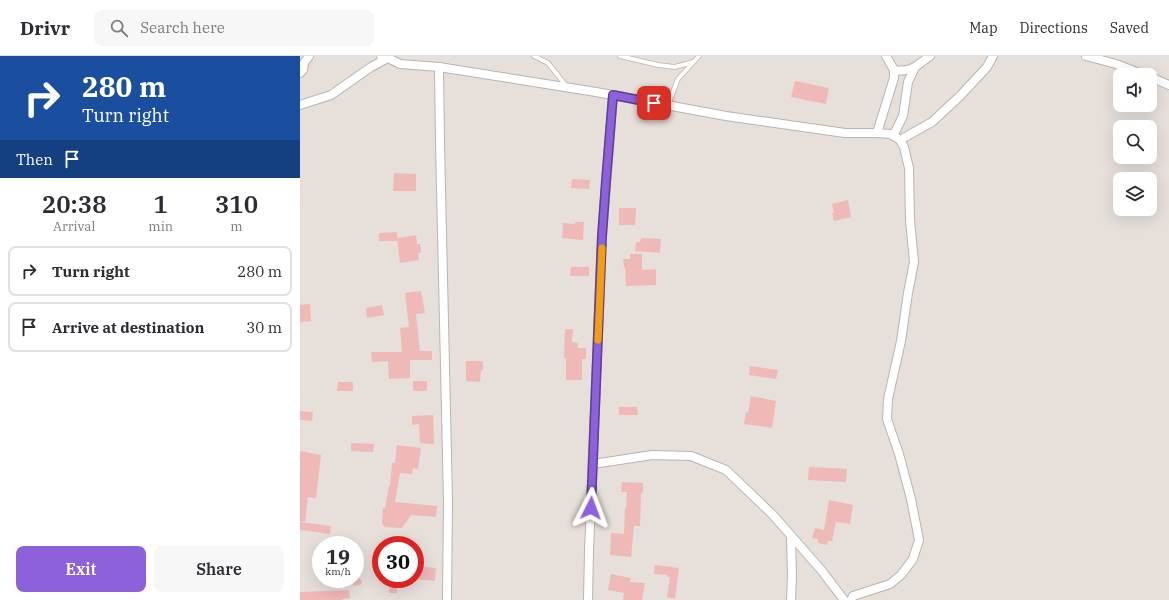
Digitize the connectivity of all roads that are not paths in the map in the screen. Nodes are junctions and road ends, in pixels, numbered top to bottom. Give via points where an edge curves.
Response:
1 (309, 56) edge
2 (534, 56) edge
3 (620, 56) edge
4 (699, 56) edge
5 (886, 56) edge
6 (930, 56) edge
7 (993, 56) edge
8 (1086, 56) edge
9 (386, 57) edge
10 (693, 62) junction
11 (914, 67) junction
12 (439, 68) junction
13 (1126, 68) edge
14 (894, 70) junction
15 (300, 73) edge
16 (1157, 80) edge
17 (1169, 85) edge
18 (568, 87) junction
19 (613, 95) junction
20 (300, 105) edge
21 (668, 105) junction
22 (877, 133) junction
23 (897, 138) junction
24 (593, 464) junction
25 (792, 537) junction
26 (447, 600) edge
27 (588, 600) edge
28 (791, 600) edge
29 (844, 600) edge
30 (851, 600) edge

1 - 15 street
2 - 18 lane via 548,63
3 - 10 lane via 675,67
4 - 10 lane
5 - 14 street
6 - 11 street
7 - 23 street via 987,67 932,122
8 - 13 street
9 - 12 street via 400,64
9 - 20 street via 331,95
10 - 21 lane via 678,78
11 - 14 street via 903,71
11 - 23 street via 908,82
12 - 18 street
12 - 26 street via 448,501
14 - 22 street via 894,78
16 - 17 street
18 - 19 street
19 - 21 street
19 - 24 street via 602,236
21 - 22 street via 845,133
22 - 23 street via 891,134
23 - 30 street via 904,147 909,168 914,262 888,399 887,419 911,499 919,540 913,559 901,575 890,584 854,596
24 - 25 street via 652,455 691,456 726,470
24 - 27 street
25 - 28 street
25 - 29 street

